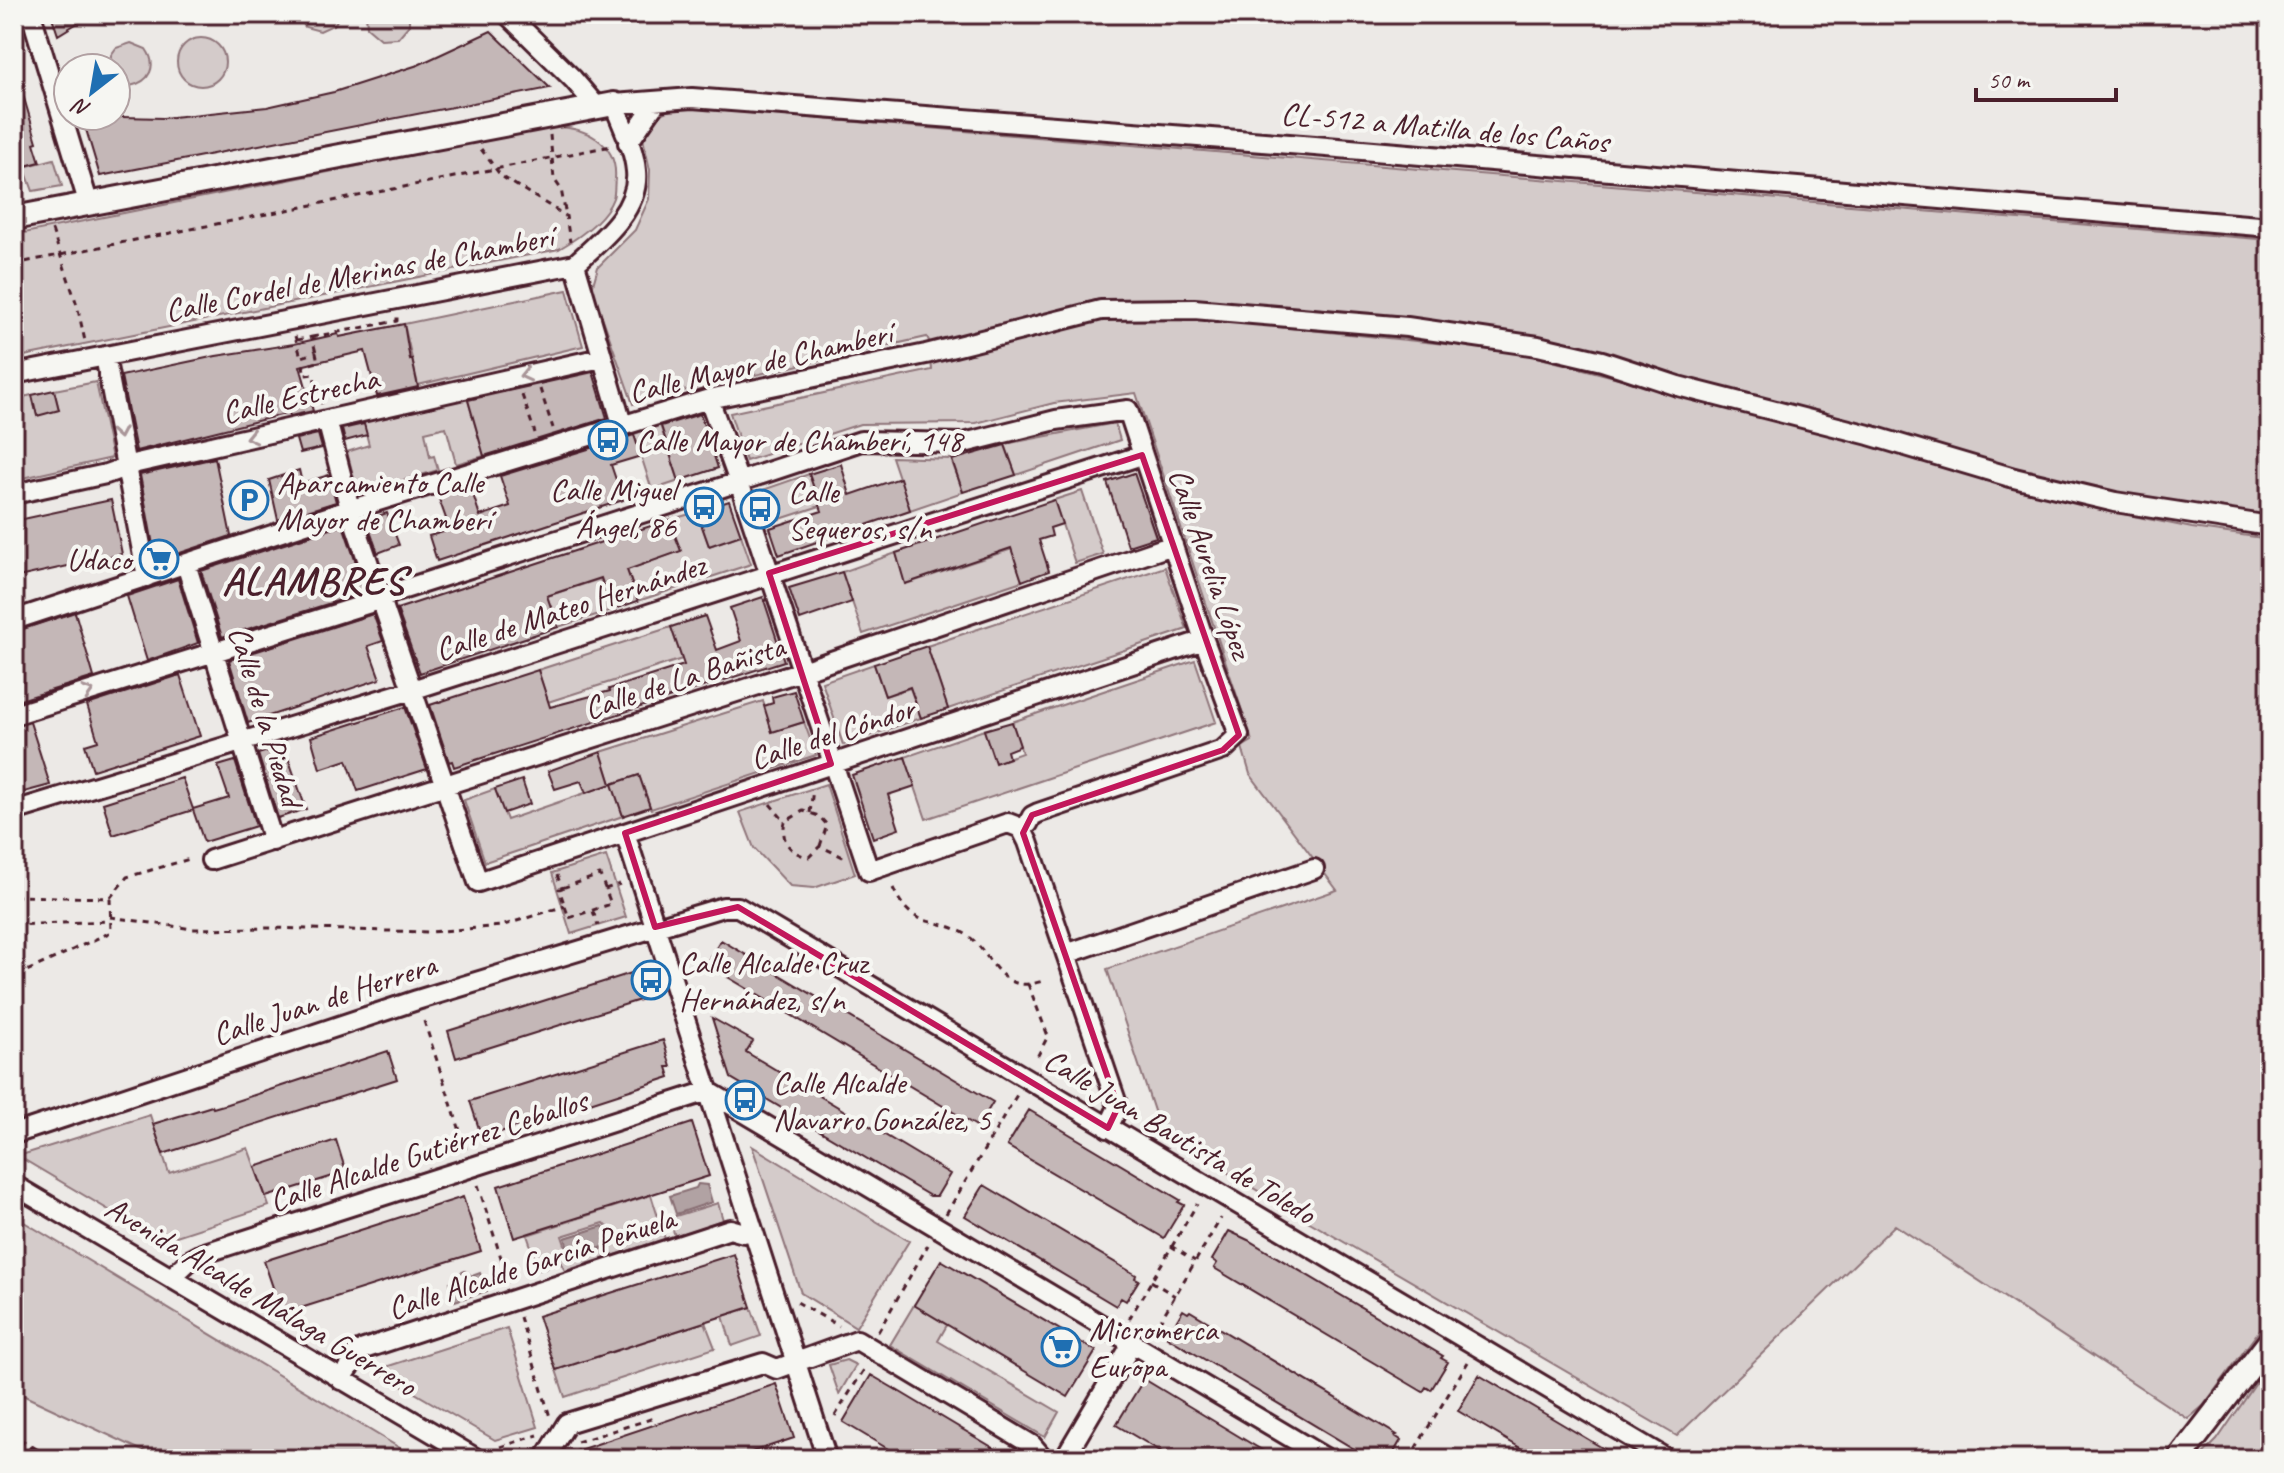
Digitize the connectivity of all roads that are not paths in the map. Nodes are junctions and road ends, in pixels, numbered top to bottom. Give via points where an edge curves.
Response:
1 (31, 14) edge
2 (507, 14) edge
3 (657, 101) junction
4 (605, 105) junction
5 (619, 145) junction
6 (89, 205) junction
7 (14, 218) edge
8 (2270, 227) edge
9 (573, 255) junction
10 (105, 356) junction
11 (601, 358) junction
12 (14, 374) edge
13 (709, 399) junction
14 (325, 414) junction
15 (622, 424) junction
16 (1142, 455) junction
17 (126, 467) junction
18 (739, 482) junction
19 (14, 494) edge
20 (350, 509) junction
21 (2270, 526) edge
22 (1173, 545) junction
23 (186, 564) junction
24 (769, 573) junction
25 (147, 577) junction
26 (381, 598) junction
27 (14, 620) edge
28 (1204, 640) junction
29 (215, 653) junction
30 (802, 671) junction
31 (412, 690) junction
32 (14, 715) edge
33 (242, 741) junction
34 (831, 764) junction
35 (447, 786) junction
36 (14, 811) edge
37 (1021, 828) junction
38 (625, 833) junction
39 (273, 841) junction
40 (204, 859) road end
41 (1314, 869) dead end
42 (655, 927) junction
43 (1066, 954) junction
44 (708, 1091) junction
45 (1108, 1128) junction
46 (14, 1134) edge
47 (14, 1185) edge
48 (753, 1230) junction
49 (172, 1277) junction
50 (2270, 1341) edge
51 (1133, 1342) junction
52 (796, 1363) junction
53 (341, 1380) junction
54 (2200, 1432) junction
55 (477, 1459) edge
56 (545, 1459) edge
57 (827, 1459) edge
58 (1044, 1459) edge
59 (1064, 1459) edge
60 (1327, 1459) edge
61 (1667, 1459) edge
62 (2165, 1459) edge
63 (2179, 1459) edge

1 - 6 street
2 - 4 street
3 - 4 street, CL-512 a Matilla de los Caños
3 - 5 street
3 - 8 street, CL-512 a Matilla de los Caños via 692,98 926,115
4 - 5 street, Calle Cordel de Merinas de Chamberí
4 - 6 main road
5 - 9 street, Calle Cordel de Merinas de Chamberí via 636,173 630,199 617,224
6 - 7 main road
9 - 10 street, Calle Cordel de Merinas de Chamberí
9 - 11 street
10 - 12 street, Calle Cordel de Merinas de Chamberí
10 -> 17 street
11 -> 14 street, Calle Estrecha
11 - 15 street
13 - 15 street, Calle Mayor de Chamberí
13 - 18 street
13 - 21 street, Calle Mayor de Chamberí via 926,354 1101,310 1194,309 1407,327 1538,346 2014,478 2115,502
14 -> 17 street, Calle Estrecha
14 - 20 street
15 - 20 street, Calle Mayor de Chamberí
16 - 18 street, Calle Aurelia López via 1128,410 1056,420 964,443 861,441
16 - 22 street, Calle Aurelia López
16 - 24 street, Calle de Mateo Hernández
17 - 19 street, Calle Estrecha
17 - 25 street
18 - 24 street
18 - 26 street
20 - 23 street, Calle Mayor de Chamberí
20 - 26 street
22 - 28 street, Calle Aurelia López
22 - 30 street, Calle de La Bañista
23 - 25 street, Calle Mayor de Chamberí
23 - 29 street, Calle de la Piedad
24 - 30 street
24 - 31 street, Calle de Mateo Hernández
25 - 27 street, Calle Mayor de Chamberí
26 - 29 street
26 - 31 street
28 - 34 street, Calle del Cóndor
28 - 37 street, Calle Aurelia López via 1239,735 1223,750 1032,816
32 -> 29 street
29 - 33 street, Calle de la Piedad
30 - 34 street
30 - 35 street, Calle de La Bañista
31 - 33 street, Calle de Mateo Hernández
31 - 35 street
33 - 36 street, Calle de Mateo Hernández
33 - 39 street, Calle de la Piedad
34 - 37 street via 869,871 1008,823
34 - 38 street, Calle del Cóndor
35 - 38 street, Calle del Cóndor via 478,882
35 - 39 street, Calle de La Bañista
37 - 43 street
38 - 42 street
39 - 40 street, Calle de La Bañista
41 - 43 street
42 - 44 street
42 - 45 street, Calle Juan Bautista de Toledo via 738,907
42 - 46 street, Calle Juan de Herrera
43 - 45 street via 1118,1107
44 - 48 street
44 - 49 street, Calle Alcalde Gutiérrez Ceballos via 202,1254
44 - 51 street
45 - 61 street, Calle Juan Bautista de Toledo
47 - 49 street, Avenida Alcalde Málaga Guerrero
48 - 52 street
48 - 53 street, Calle Alcalde García Peñuela via 730,1229 361,1350
49 - 53 street, Avenida Alcalde Málaga Guerrero
50 - 54 main road
51 - 59 street
51 - 60 street
52 - 56 street via 777,1369 763,1363 567,1423
52 - 57 street
52 - 58 street via 868,1339 1032,1445
53 - 55 street, Avenida Alcalde Málaga Guerrero
54 - 62 main road
54 - 63 main road

